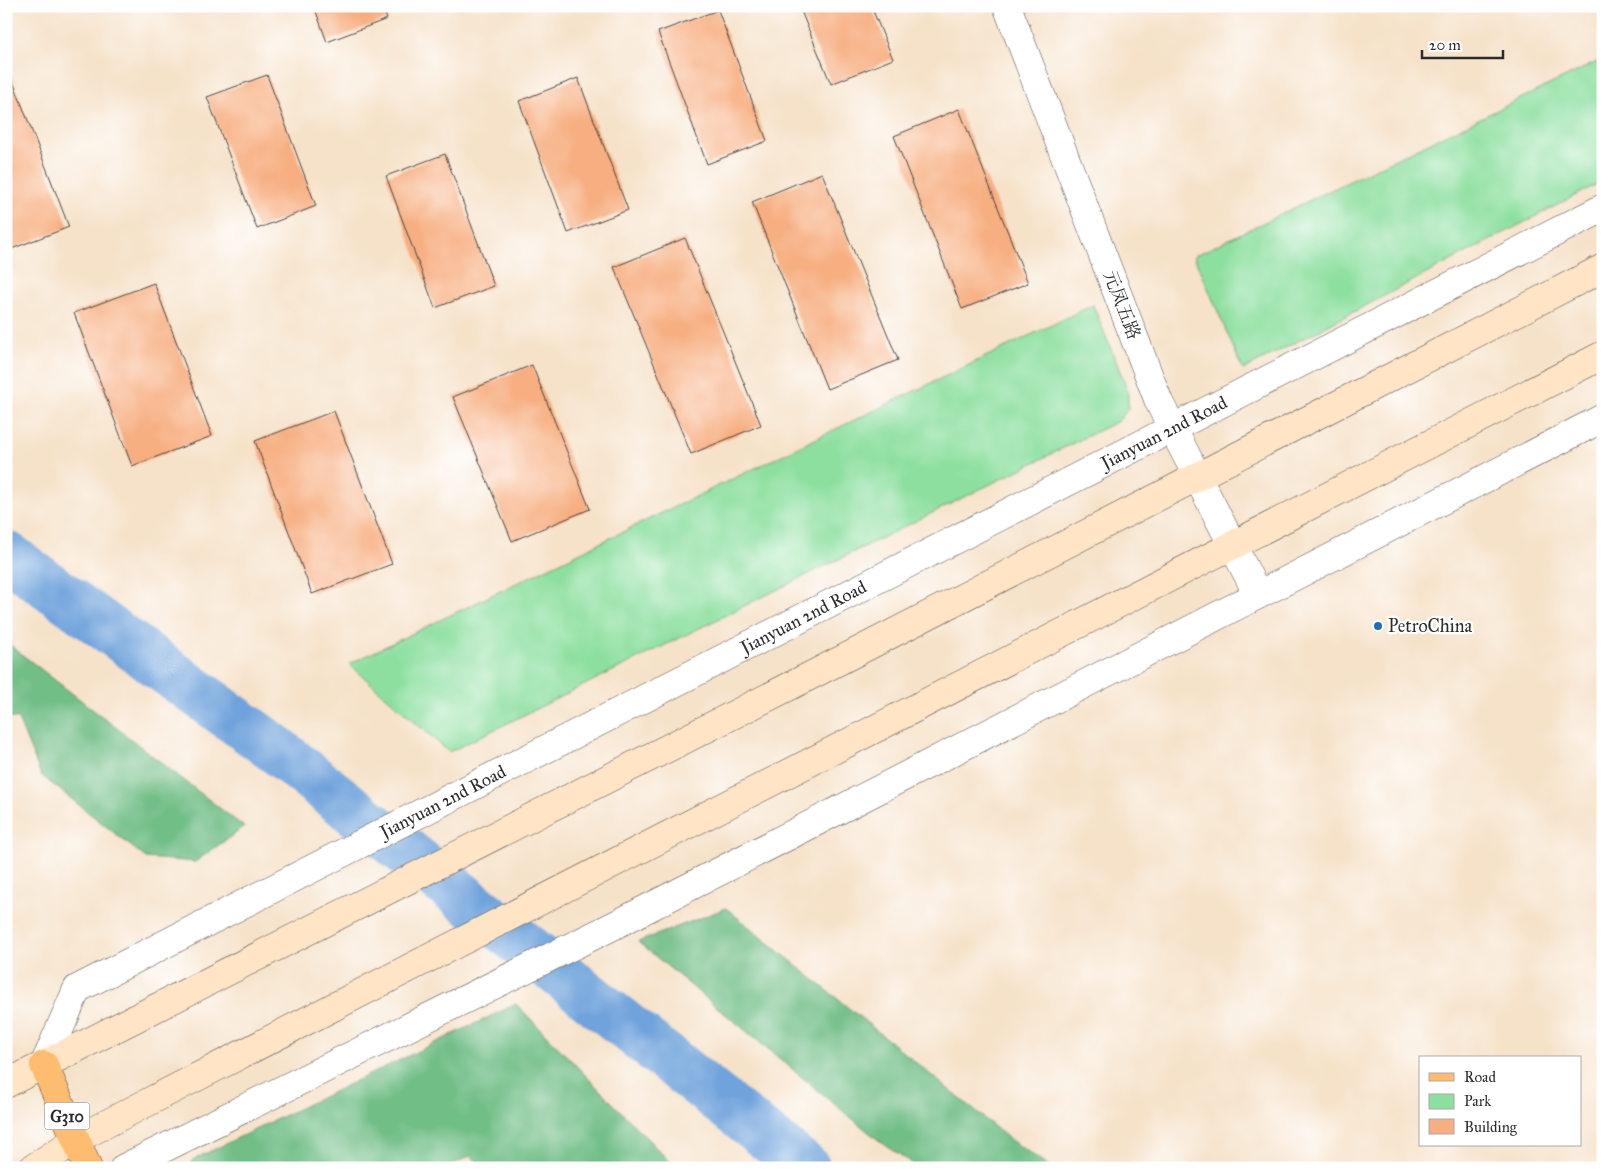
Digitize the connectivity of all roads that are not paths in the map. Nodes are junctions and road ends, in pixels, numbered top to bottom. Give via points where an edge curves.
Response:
1 (1007, 6) edge
2 (1603, 208) edge
3 (1603, 268) edge
4 (1603, 355) edge
5 (1603, 418) edge
6 (1173, 428) junction
7 (1198, 477) junction
8 (1232, 545) junction
9 (1258, 595) junction
10 (44, 1065) junction
11 (6, 1084) edge
12 (76, 1138) junction
13 (33, 1168) edge
14 (88, 1168) edge
15 (124, 1168) edge

1 - 6 street, 元凤五路 via 1159,402
2 - 6 street, Jianyuan 2nd Road
3 - 7 main road
4 - 8 main road
5 - 9 street
6 - 7 street, 元凤五路
6 - 10 street, Jianyuan 2nd Road via 77,989
7 - 8 street, 元凤五路
7 - 10 main road
8 - 9 street, 元凤五路
8 - 12 main road
9 - 15 street via 612,927
10 - 11 main road
10 - 12 main road, G310
12 - 13 main road
12 - 14 main road, G310

